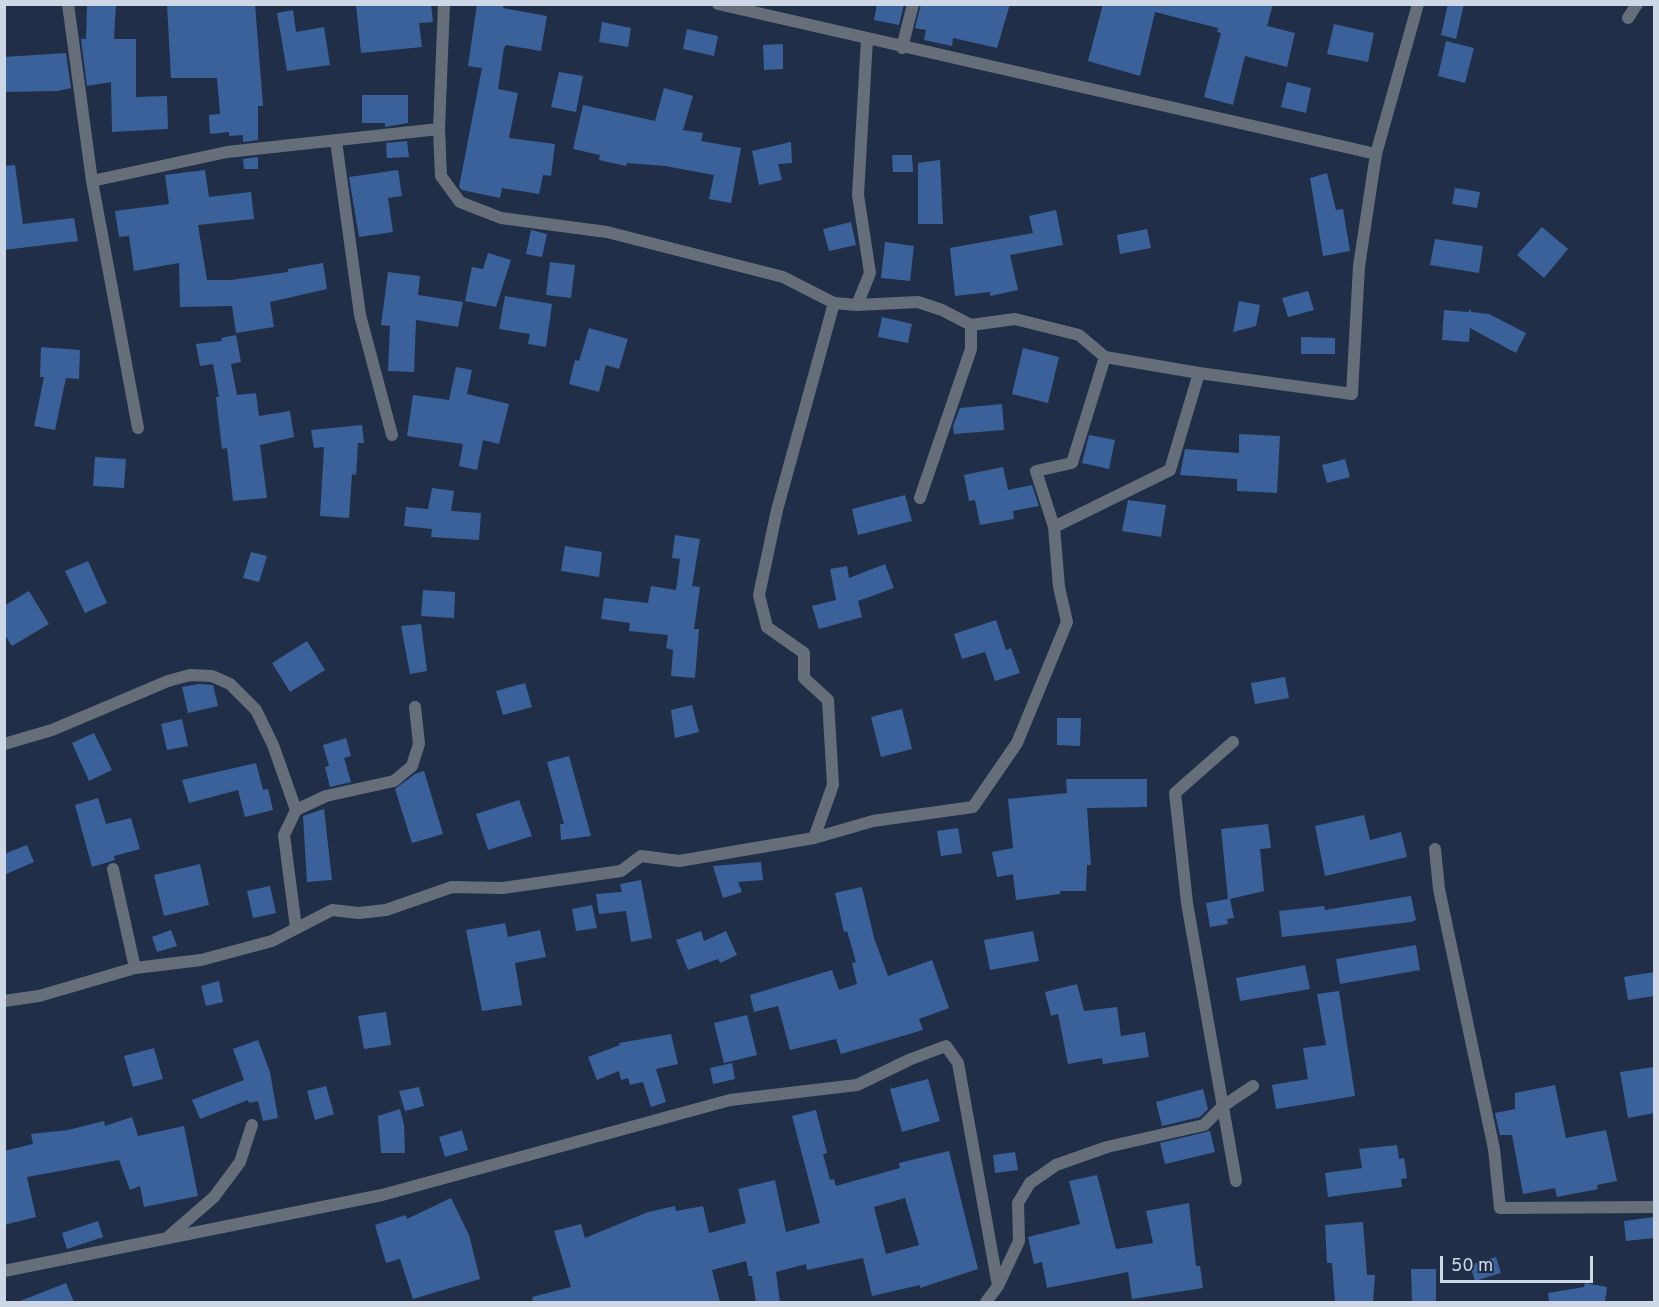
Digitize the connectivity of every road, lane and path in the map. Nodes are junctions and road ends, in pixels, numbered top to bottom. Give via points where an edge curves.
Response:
1 (68, 4) edge
2 (444, 4) edge
3 (718, 4) edge
4 (913, 4) edge
5 (1418, 4) edge
6 (1637, 4) edge
7 (1628, 18) dead end
8 (867, 39) junction
9 (902, 48) junction
10 (439, 129) junction
11 (336, 141) junction
12 (1376, 154) junction
13 (92, 181) junction
14 (834, 303) junction
15 (857, 305) junction
16 (971, 325) junction
17 (1105, 357) junction
18 (1199, 373) junction
19 (138, 428) dead end
20 (392, 435) dead end
21 (920, 498) dead end
22 (1054, 527) junction
23 (415, 707) dead end
24 (1233, 742) dead end
25 (4, 744) edge
26 (296, 810) junction
27 (814, 838) junction
28 (1435, 849) dead end
29 (113, 869) dead end
30 (296, 928) junction
31 (135, 968) junction
32 (4, 1001) edge
33 (1253, 1086) dead end
34 (1223, 1106) junction
35 (252, 1125) dead end
36 (1236, 1181) dead end
37 (1654, 1207) edge
38 (165, 1239) junction
39 (4, 1271) edge
40 (998, 1286) junction
41 (986, 1302) edge

1 - 13 street
2 - 10 street
3 - 8 street
4 - 9 street
5 - 12 street
6 - 7 street
8 - 9 street
8 - 15 street via 858,195 870,273
9 - 12 street
10 - 11 street
10 - 14 street via 441,176 460,201 501,218 607,232 783,277
11 - 13 street via 227,152
11 - 20 street via 360,315
12 - 18 street via 1359,266 1352,394
13 - 19 street
14 - 15 street
14 - 27 street via 777,510 759,595 767,627 804,653 804,678 828,700 833,785
15 - 16 street via 918,302
16 - 17 street via 1015,319 1079,336
16 - 21 street via 971,349
17 - 18 street
17 - 22 street via 1072,463 1036,471
18 - 22 street via 1170,470
22 - 27 street via 1059,587 1067,622 1017,743 973,807 873,821
23 - 26 street via 419,744 412,766 394,781 326,796
24 - 34 street via 1175,793 1187,903
25 - 26 street via 52,730 168,681 190,675 212,676 230,684 256,710
26 - 30 street via 284,835
27 - 30 street via 679,861 641,856 621,871 502,888 452,887 386,910 358,914 332,910
28 - 37 street via 1439,890 1494,1149 1500,1208
29 - 31 street
30 - 31 street via 272,941 201,960
31 - 32 street via 39,996
33 - 34 street
34 - 36 street
34 - 40 street via 1204,1125 1107,1147 1056,1165 1030,1183 1018,1203 1019,1241
35 - 38 street via 240,1162 214,1197
38 - 39 street
38 - 40 street via 382,1195 730,1100 857,1085 946,1046 958,1063
40 - 41 street

